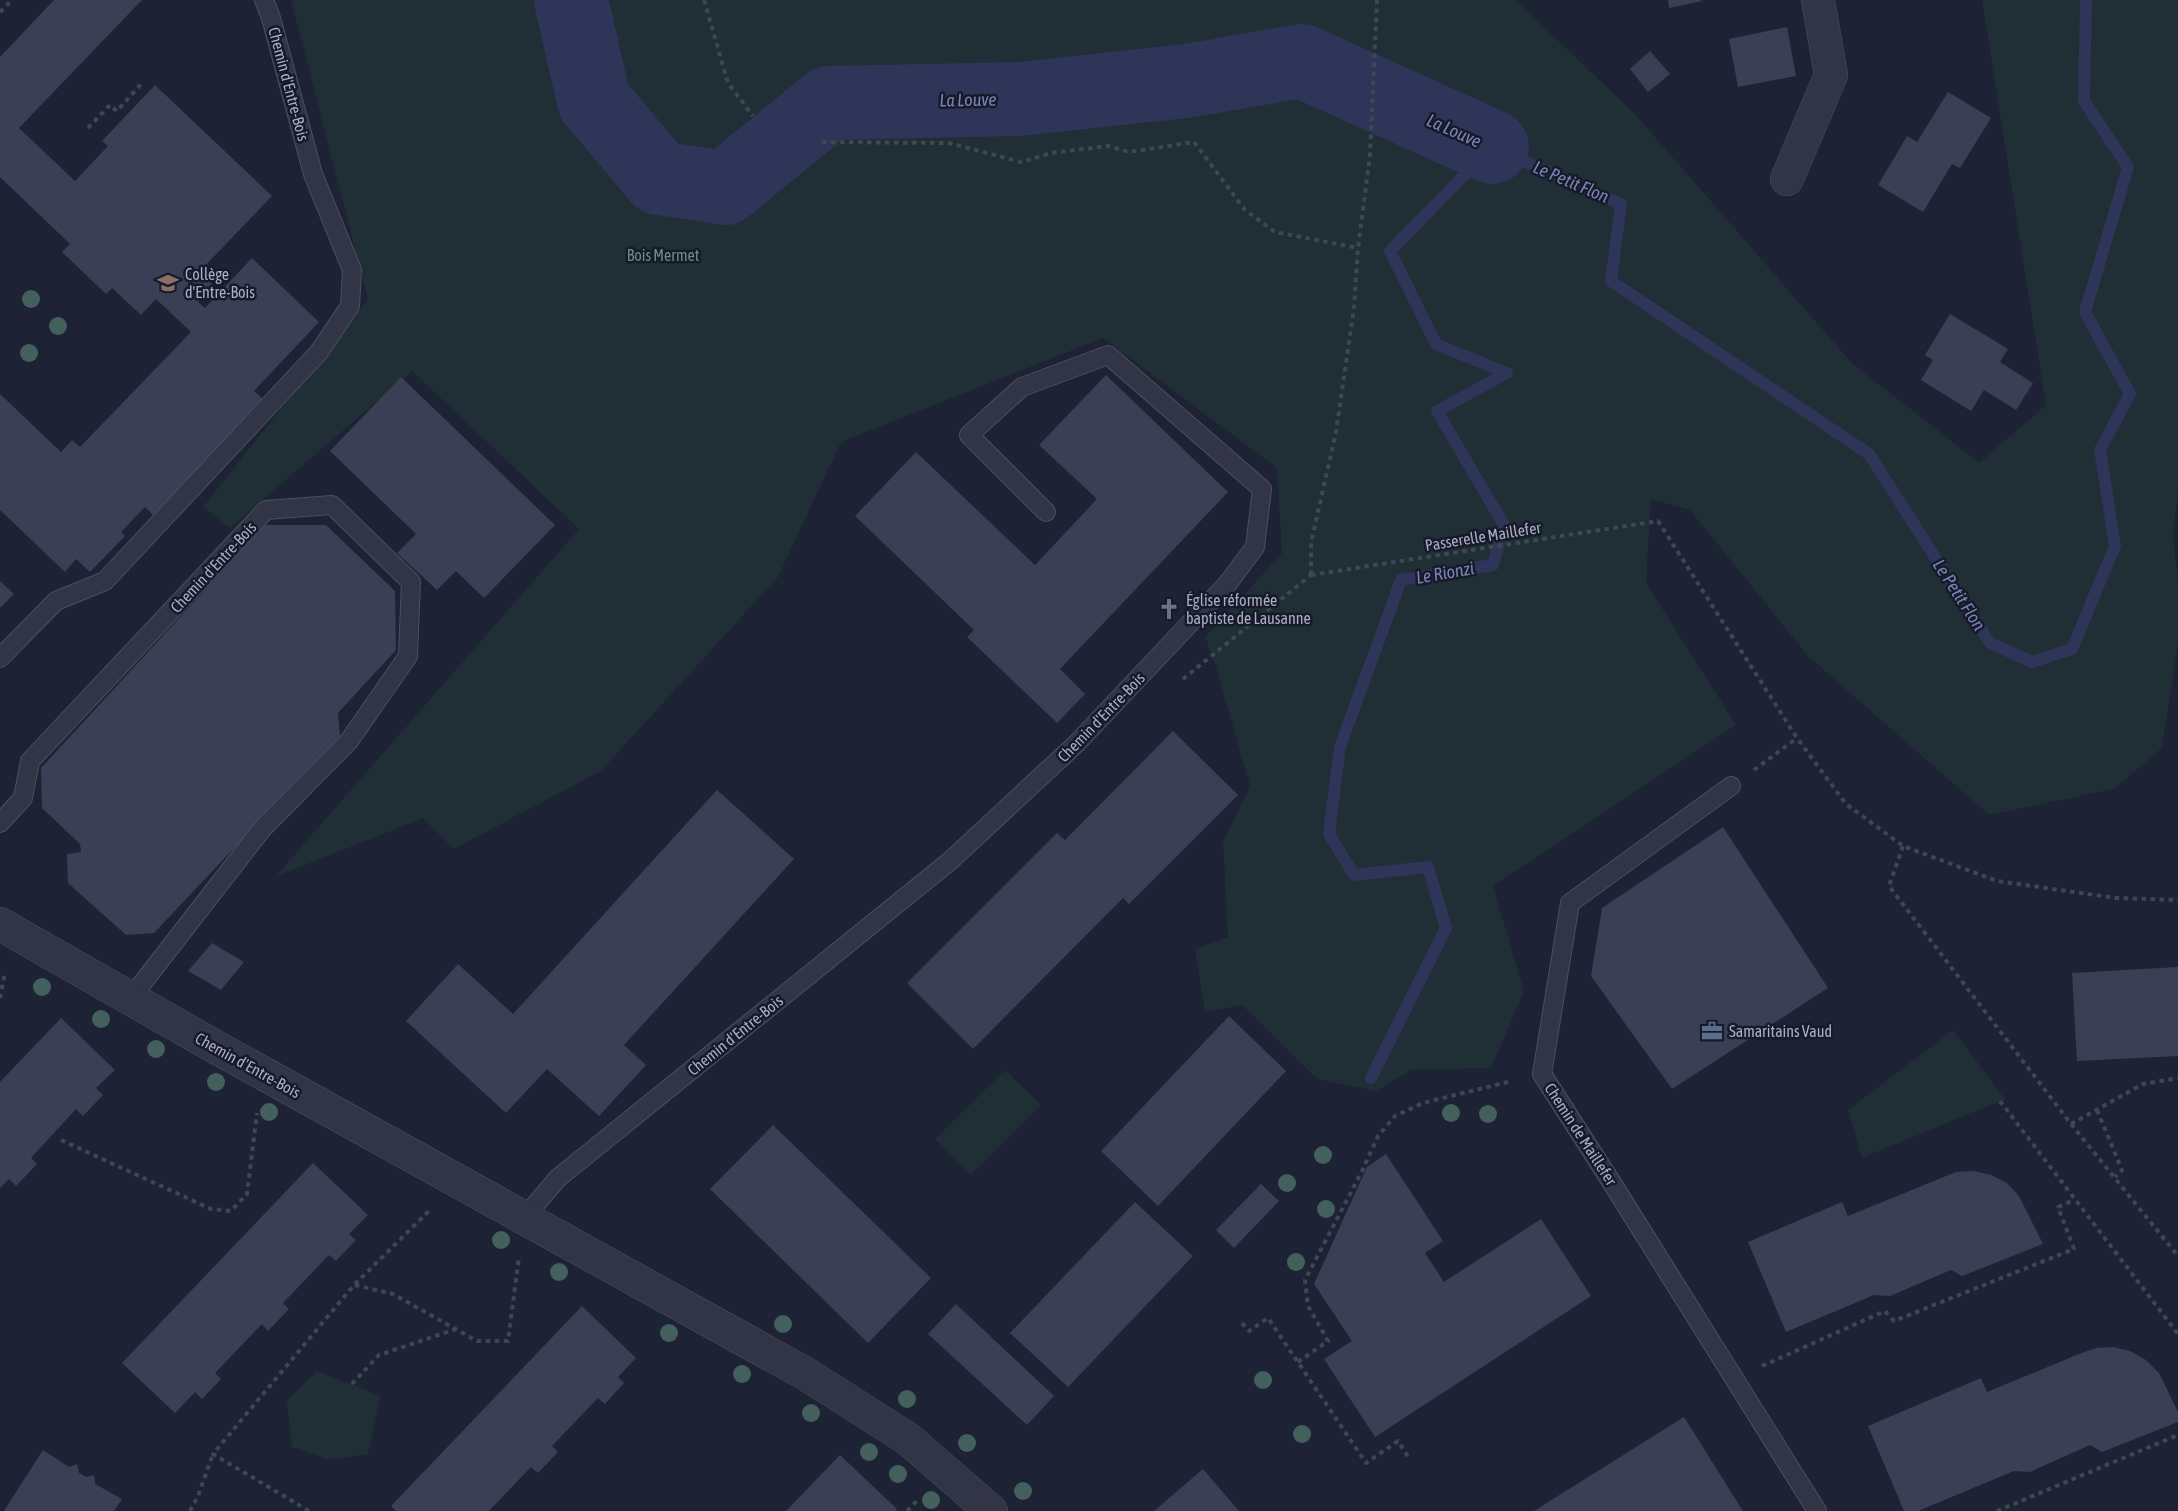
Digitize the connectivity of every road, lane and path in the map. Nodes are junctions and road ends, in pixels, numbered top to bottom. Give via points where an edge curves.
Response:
1 (12, 0) edge
2 (264, 0) edge
3 (704, 0) edge
4 (1377, 0) edge
5 (1818, 0) edge
6 (0, 12) edge
7 (142, 83) dead end
8 (753, 117) dead end
9 (88, 128) dead end
10 (822, 142) dead end
11 (1787, 179) dead end
12 (1359, 248) junction
13 (1046, 512) dead end
14 (0, 658) edge
15 (1797, 738) junction
16 (1731, 786) joint
17 (0, 824) edge
18 (1904, 846) junction
19 (2178, 900) edge
20 (0, 924) edge
21 (5, 972) dead end
22 (0, 998) edge
23 (130, 999) junction
24 (1542, 1074) junction
25 (2178, 1078) edge
26 (2000, 1101) dead end
27 (2097, 1110) junction
28 (257, 1113) dead end
29 (2070, 1124) junction
30 (61, 1140) dead end
31 (2115, 1177) junction
32 (2074, 1200) junction
33 (432, 1209) dead end
34 (524, 1218) junction
35 (519, 1255) dead end
36 (2178, 1256) edge
37 (354, 1285) junction
38 (1242, 1323) dead end
39 (457, 1329) junction
40 (2178, 1334) edge
41 (1298, 1362) junction
42 (1734, 1378) junction
43 (352, 1384) dead end
44 (2178, 1435) edge
45 (213, 1454) junction
46 (1409, 1458) dead end
47 (921, 1496) dead end
48 (190, 1511) edge
49 (309, 1511) edge
50 (907, 1511) edge
51 (991, 1511) edge
52 (1817, 1511) edge
53 (1997, 1511) edge

1 - 6 path
2 - 14 lane, Chemin d'Entre-Bois via 313,174 352,270 350,306 319,352 105,581 56,601
3 - 8 path via 728,83
4 - 12 path via 1370,155
5 - 11 street via 1831,75
7 - 9 path via 117,111 110,105
10 - 12 path via 949,143 1021,162 1051,153 1108,146 1129,152 1194,142 1245,210 1275,232
12 - 15 path, Passerelle Maillefer via 1336,432 1311,543 1311,575 1658,521
13 - 34 lane, Chemin d'Entre-Bois via 969,435 1022,387 1108,355 1262,489 1255,547 1228,583 1077,743 950,861 558,1178
15 - 16 path
15 - 18 path via 1846,804
16 - 24 lane, Chemin de Maillefer via 1570,903
17 - 23 lane, Chemin d'Entre-Bois via 23,798 30,761 266,510 332,506 411,582 408,656 349,741 262,829
18 - 19 path via 1996,880 2116,898
18 - 29 path via 1889,886
20 - 23 street, Chemin d'Entre-Bois
21 - 22 path
23 - 34 street, Chemin d'Entre-Bois
24 - 41 path via 1423,1103 1395,1116 1378,1136 1305,1280 1308,1306 1328,1341
24 - 42 lane, Chemin de Maillefer
25 - 27 path via 2144,1084
26 - 32 path
27 - 29 path
27 - 31 path via 2122,1170
28 - 30 path via 247,1194 231,1211 211,1209
29 - 31 path
31 - 36 path
32 - 40 path
32 - 42 path via 2058,1207 2074,1249 1894,1321 1885,1311
33 - 37 path
34 - 51 street, Chemin d'Entre-Bois via 807,1374 908,1439
35 - 39 path via 508,1341 477,1341
37 - 39 path via 393,1294
37 - 45 path
38 - 41 path via 1249,1331 1268,1318
39 - 43 path via 379,1355
41 - 46 path via 1366,1463 1398,1441
42 - 52 lane, Chemin de Maillefer
44 - 53 path
45 - 48 path
45 - 49 path
47 - 50 path

